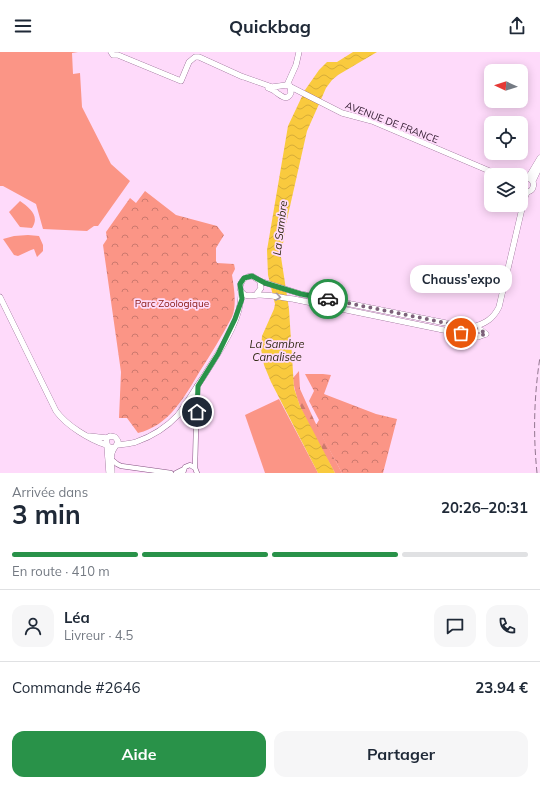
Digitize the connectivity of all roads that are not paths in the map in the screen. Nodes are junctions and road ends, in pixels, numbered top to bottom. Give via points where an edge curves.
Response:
1 (299, 52) edge
2 (115, 53) edge
3 (241, 76) junction
4 (280, 86) junction
5 (288, 86) junction
6 (302, 93) junction
7 (278, 94) junction
8 (290, 95) junction
9 (540, 158) edge
10 (540, 166) edge
11 (484, 169) edge
12 (528, 175) edge
13 (528, 176) edge
14 (528, 182) edge
15 (528, 192) edge
16 (521, 212) edge
17 (262, 282) junction
18 (242, 291) junction
19 (256, 295) junction
20 (250, 296) junction
21 (0, 297) edge
22 (236, 318) junction
23 (488, 322) junction
24 (473, 327) junction
25 (486, 334) junction
26 (198, 386) junction
27 (184, 408) junction
28 (197, 412) junction
29 (89, 436) junction
30 (107, 438) junction
31 (116, 444) junction
32 (107, 446) junction
33 (197, 455) junction
34 (111, 459) junction
35 (190, 465) junction
36 (183, 471) edge
37 (196, 471) edge
38 (108, 473) edge
39 (112, 473) edge
40 (171, 473) edge
41 (176, 473) edge

1 - 5 main road
2 - 3 main road via 181,81 189,62 195,57
3 - 4 main road via 272,87
3 - 7 main road
4 - 5 main road
4 - 7 main road
5 - 6 main road, AVENUE DE FRANCE
5 - 8 main road via 292,91
6 - 8 main road
6 - 11 main road, AVENUE DE FRANCE via 342,112 372,121
7 - 8 main road via 283,98
9 - 12 main road
10 - 13 main road
14 - 15 main road via 534,187
16 - 23 main road via 499,307
17 - 18 main road via 252,276 246,277 240,284
17 - 19 main road
17 - 24 main road via 342,302
18 - 20 main road via 246,296
18 - 22 main road
19 - 20 main road
19 -> 25 main road via 293,299 468,335
20 - 22 main road
21 - 29 main road via 56,411 72,427
22 - 26 main road
23 - 24 main road
23 - 25 main road
24 - 25 main road
26 - 27 main road
26 - 28 street
27 - 28 street
27 - 31 main road via 158,433 135,443
28 - 33 street
29 - 30 main road
29 - 32 main road
30 - 31 main road via 115,437
30 - 32 main road
31 - 32 main road via 110,448
31 - 34 main road
32 - 38 main road
33 - 35 street
33 - 37 street
34 - 39 main road
34 - 40 street via 121,466
35 - 36 street
35 - 37 street
36 - 41 street

